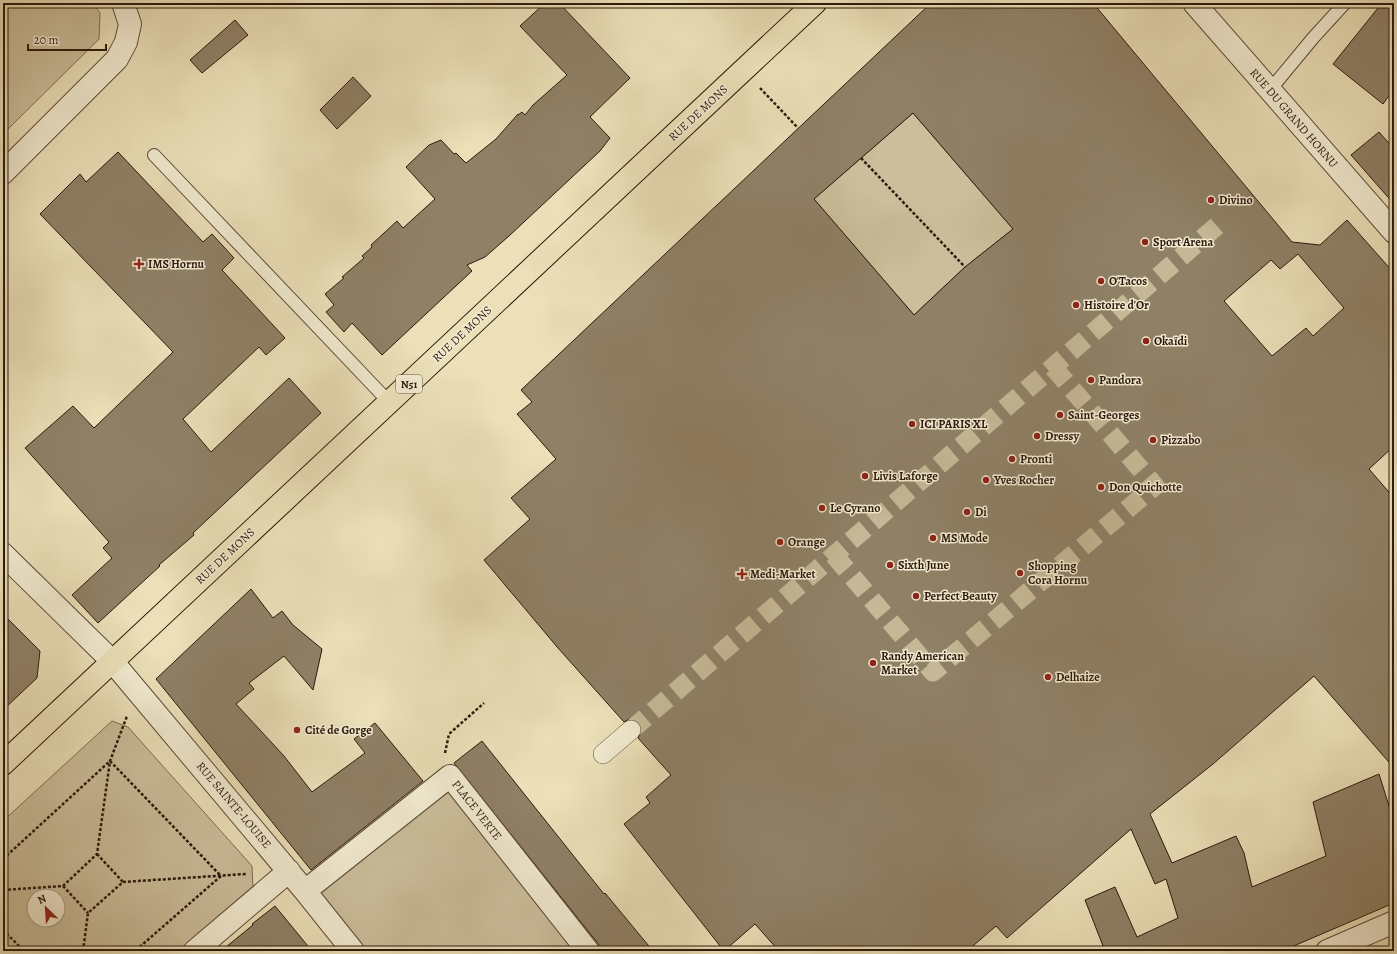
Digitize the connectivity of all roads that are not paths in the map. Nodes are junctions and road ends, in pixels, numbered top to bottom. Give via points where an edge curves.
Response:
1 (123, 3) edge
2 (815, 3) edge
3 (1194, 3) edge
4 (1345, 3) edge
5 (1270, 90) junction
6 (154, 155) dead end
7 (3, 174) edge
8 (1394, 232) edge
9 (389, 402) junction
10 (3, 554) edge
11 (112, 661) junction
12 (631, 730) tunnel mouth
13 (603, 754) dead end
14 (3, 764) edge
15 (289, 871) junction
16 (306, 891) junction
17 (1394, 922) edge
18 (195, 951) edge
19 (352, 951) edge
20 (588, 951) edge
21 (1327, 951) edge

1 - 7 street via 130,24 126,42 117,59
2 - 9 main road, RUE DE MONS / N51
3 - 5 street, RUE DU GRAND HORNU
4 - 5 lane
5 - 8 street, RUE DU GRAND HORNU
6 - 9 lane
9 - 11 main road, RUE DE MONS / N51
10 - 11 street, RUE SAINTE-LOUISE
11 - 14 main road, RUE DE MONS / N51
11 - 15 street, RUE SAINTE-LOUISE
12 - 13 street
15 - 16 street, RUE SAINTE-LOUISE
15 - 18 street
16 - 19 street, RUE SAINTE-LOUISE
16 - 20 street, PLACE VERTE via 450,776
17 - 21 street

